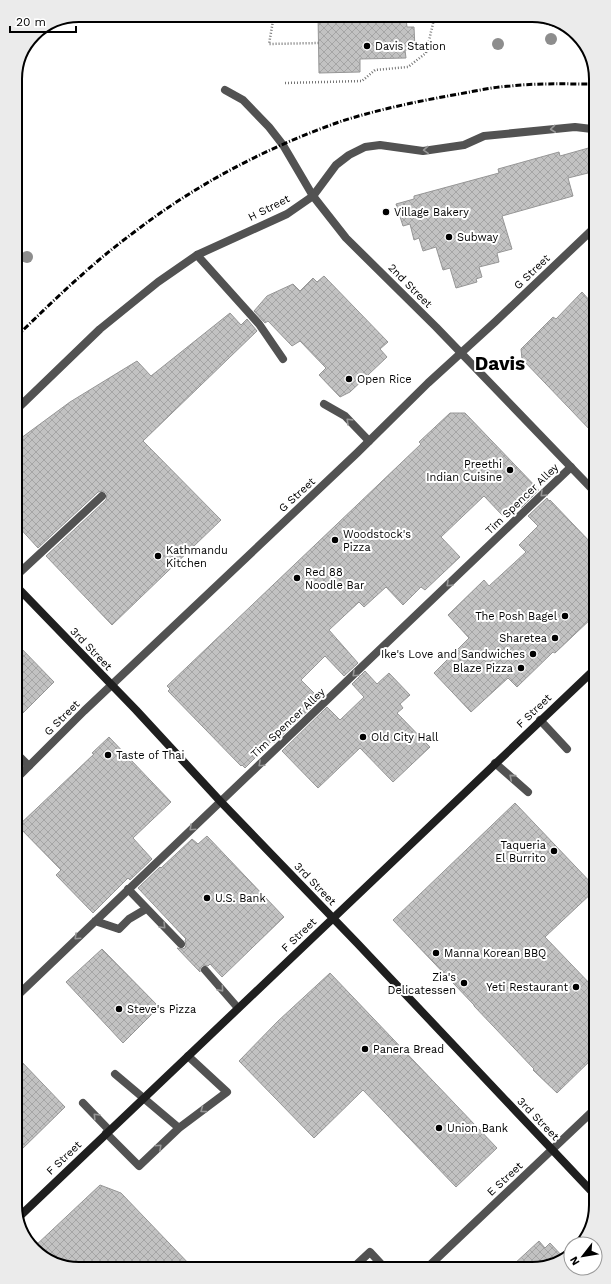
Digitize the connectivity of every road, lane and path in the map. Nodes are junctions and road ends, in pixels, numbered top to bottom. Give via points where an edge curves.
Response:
1 (273, 22) edge
2 (433, 22) edge
3 (319, 43) dead end
4 (285, 83) dead end
5 (225, 90) dead end
6 (589, 129) edge
7 (313, 196) junction
8 (589, 233) edge
9 (197, 255) junction
10 (461, 354) junction
11 (283, 359) dead end
12 (22, 404) edge
13 (324, 404) dead end
14 (369, 441) junction
15 (571, 467) junction
16 (589, 486) edge
17 (102, 496) dead end
18 (22, 571) edge
19 (22, 592) edge
20 (589, 675) edge
21 (111, 685) junction
22 (540, 720) junction
23 (568, 749) dead end
24 (22, 759) edge
25 (495, 764) junction
26 (29, 766) junction
27 (22, 773) edge
28 (528, 792) dead end
29 (220, 802) junction
30 (128, 889) junction
31 (146, 909) junction
32 (332, 918) junction
33 (95, 921) junction
34 (181, 944) dead end
35 (205, 970) dead end
36 (22, 991) edge
37 (238, 1008) junction
38 (188, 1056) junction
39 (115, 1074) dead end
40 (143, 1099) junction
41 (83, 1103) dead end
42 (589, 1115) edge
43 (179, 1128) junction
44 (108, 1131) junction
45 (553, 1150) junction
46 (589, 1189) edge
47 (23, 1213) edge
48 (359, 1262) edge
49 (379, 1262) edge
50 (434, 1262) edge

1 - 3 path via 269,44
2 - 4 path via 426,53 408,68 375,70 362,81
5 - 7 street, 2nd Street via 244,100 269,127
6 -> 7 street, H Street via 575,127 484,136 464,145 423,151 380,145 365,147 336,165
7 - 9 street, H Street via 287,214
7 - 10 street, 2nd Street via 346,238
8 - 10 street, G Street
9 - 11 street via 259,324
9 - 12 street, H Street via 158,282 100,329
10 - 14 street, G Street
10 - 15 street, 2nd Street
14 -> 13 street via 345,416
14 - 21 street, G Street
15 - 16 street, 2nd Street
15 -> 29 street, Tim Spencer Alley
17 - 18 street
19 - 21 street, 3rd Street
20 - 22 street, F Street
21 - 26 street, G Street
21 - 29 street, 3rd Street
22 - 23 street
22 - 25 street, F Street
24 - 26 street
28 -> 25 street
25 - 32 street, F Street
26 - 27 street, G Street
29 -> 30 street, Tim Spencer Alley
29 - 32 street, 3rd Street
30 - 31 street
30 - 33 street, Tim Spencer Alley
31 - 33 street via 129,919 119,929
31 -> 34 street
32 - 37 street, F Street
32 - 45 street, 3rd Street
33 -> 36 street, Tim Spencer Alley
35 -> 37 street
37 - 38 street, F Street
38 - 40 street, F Street
38 -> 43 street via 227,1092
39 - 40 street
40 - 43 street
40 - 44 street, F Street
44 -> 41 street
42 - 45 street, E Street
44 -> 43 street via 139,1166
44 - 47 street, F Street
45 - 46 street, 3rd Street
45 - 50 street, E Street
48 - 49 street via 370,1252

